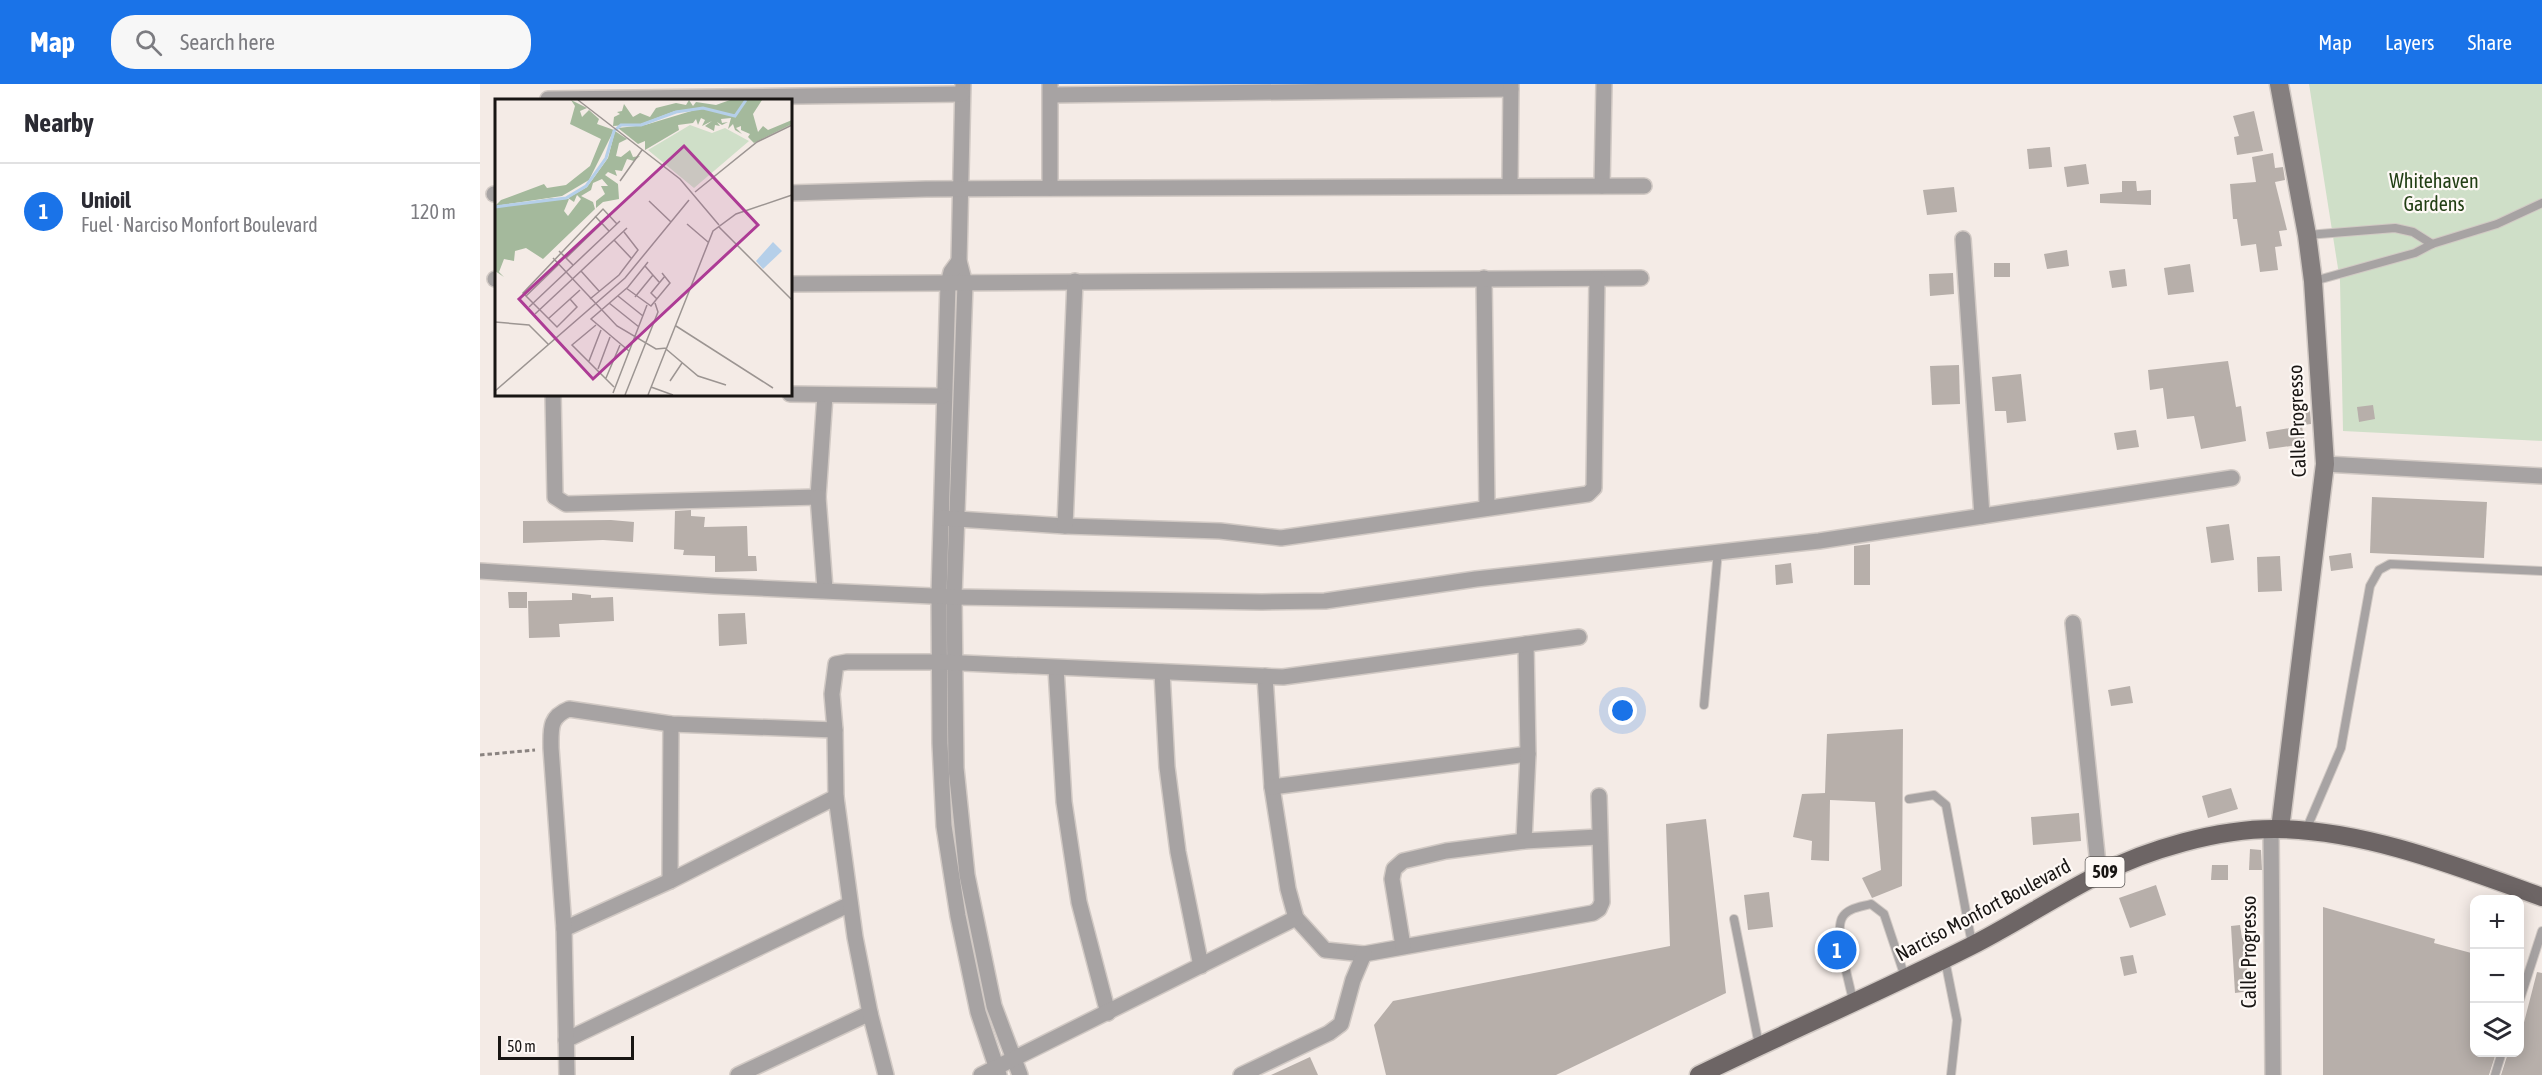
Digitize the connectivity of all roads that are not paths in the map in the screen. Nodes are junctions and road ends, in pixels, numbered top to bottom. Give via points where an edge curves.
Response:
1 (1604, 84) edge
2 (2279, 84) edge
3 (1511, 86) edge
4 (962, 89) edge
5 (1050, 90) edge
6 (547, 94) edge
7 (1510, 185) junction
8 (1602, 186) junction
9 (1644, 186) dead end
10 (1050, 188) junction
11 (960, 189) junction
12 (792, 192) edge
13 (2542, 203) edge
14 (2307, 235) junction
15 (1963, 238) dead end
16 (2432, 244) junction
17 (959, 261) junction
18 (1484, 278) junction
19 (1641, 278) dead end
20 (1597, 279) junction
21 (1075, 281) junction
22 (2313, 281) junction
23 (792, 284) edge
24 (948, 284) junction
25 (965, 284) junction
26 (792, 394) edge
27 (825, 395) junction
28 (553, 396) edge
29 (943, 396) junction
30 (2325, 464) junction
31 (2542, 476) edge
32 (2232, 478) dead end
33 (818, 497) junction
34 (1487, 508) junction
35 (1982, 516) junction
36 (949, 519) junction
37 (1065, 526) junction
38 (1718, 551) junction
39 (480, 571) edge
40 (2542, 571) edge
41 (825, 589) junction
42 (947, 596) junction
43 (2073, 623) dead end
44 (1579, 637) dead end
45 (1526, 644) junction
46 (946, 663) junction
47 (1056, 668) junction
48 (1162, 672) junction
49 (1265, 676) junction
50 (1704, 705) dead end
51 (671, 724) junction
52 (835, 730) junction
53 (1528, 754) junction
54 (1272, 787) junction
55 (1599, 796) dead end
56 (836, 797) junction
57 (1909, 799) dead end
58 (2275, 829) junction
59 (2306, 831) junction
60 (1598, 837) junction
61 (1524, 841) junction
62 (2099, 874) junction
63 (670, 881) junction
64 (2542, 897) edge
65 (850, 904) junction
66 (1296, 918) junction
67 (1734, 919) dead end
68 (564, 929) junction
69 (2542, 931) edge
70 (1972, 945) junction
71 (1402, 946) junction
72 (1364, 954) junction
73 (1945, 958) junction
74 (1201, 966) junction
75 (1905, 977) junction
76 (2524, 987) edge
77 (1854, 1001) junction
78 (870, 1012) junction
79 (1108, 1013) junction
80 (566, 1040) junction
81 (1759, 1046) junction
82 (2501, 1057) edge
83 (1014, 1060) junction
84 (998, 1071) edge
85 (567, 1075) edge
86 (738, 1075) edge
87 (886, 1075) edge
88 (981, 1075) edge
89 (1020, 1075) edge
90 (1241, 1075) edge
91 (1699, 1075) edge
92 (1951, 1075) edge
93 (2273, 1075) edge
94 (2495, 1075) edge

1 - 8 street
2 - 14 main road, Calle Progresso
3 - 5 street
3 - 7 street
4 - 6 street
4 - 11 street
5 - 10 street
7 - 8 street
7 - 10 street
8 - 9 street
10 - 11 street
11 - 12 street
11 - 17 street
13 - 16 lane via 2497,224
14 - 16 lane via 2396,228
14 - 22 main road, Calle Progresso
15 - 35 street
16 - 22 lane via 2400,258
17 - 24 street
17 - 25 street
18 - 20 street
18 - 21 street
18 - 34 street
19 - 20 street
20 - 34 street via 1592,492
21 - 25 street
21 - 37 street
22 - 30 main road, Calle Progresso
23 - 24 street
24 - 25 street
24 - 29 street
25 - 36 street
26 - 27 street
27 - 29 street
27 - 33 street
28 - 33 street via 555,497 559,502
29 - 36 street
30 - 31 street
30 - 58 main road, Calle Progresso
32 - 35 street
33 - 41 street
34 - 37 street via 1299,538
35 - 38 street via 1819,541
36 - 37 street
36 - 42 street
38 - 42 street via 1325,601
38 - 50 lane
39 - 41 street
40 - 59 lane via 2390,564 2379,570 2370,586 2341,748
41 - 42 street
42 - 46 street
43 - 62 street
44 - 45 street
45 - 49 street via 1282,677
45 - 53 street
46 - 47 street
46 - 52 street via 836,664 832,694
46 - 83 street via 967,875 994,1006
46 - 84 street via 944,826 978,1012
47 - 48 street
47 - 79 street via 1064,802 1077,891
48 - 49 street
48 - 74 street via 1167,767 1178,852
49 - 54 street
51 - 52 street
51 - 63 street
51 - 68 street via 569,709 558,713 552,721
52 - 56 street
53 - 54 street
53 - 61 street
54 - 66 street
55 - 60 street
56 - 63 street
56 - 65 street
57 - 70 lane via 1934,795 1946,805
58 - 59 main road, Narciso Monfort Boulevard / 509
58 - 62 main road, Narciso Monfort Boulevard / 509 via 2182,843
58 - 93 street, Calle Progresso
59 - 64 main road, Narciso Monfort Boulevard / 509 via 2367,841
60 - 61 street
60 - 71 street via 1602,902 1593,913
61 - 71 street via 1403,861 1394,869 1392,879
62 - 70 main road, Narciso Monfort Boulevard / 509
63 - 68 street
65 - 78 street
65 - 80 street
66 - 72 street via 1325,950
66 - 74 street
67 - 81 lane
68 - 80 street
69 - 76 lane
70 - 73 main road, Narciso Monfort Boulevard / 509
71 - 72 street
72 - 90 street via 1341,1023 1329,1034
73 - 75 main road, Narciso Monfort Boulevard / 509
73 - 92 lane via 1957,1020
74 - 79 street
75 - 77 main road, Narciso Monfort Boulevard / 509
75 - 77 lane via 1884,914 1870,904 1854,908 1842,918 1840,931
77 - 81 main road, Narciso Monfort Boulevard / 509
78 - 86 street
78 - 87 street
79 - 83 street
80 - 85 street
81 - 91 main road, Narciso Monfort Boulevard / 509
82 - 94 lane
83 - 84 street
83 - 89 street
84 - 88 street

